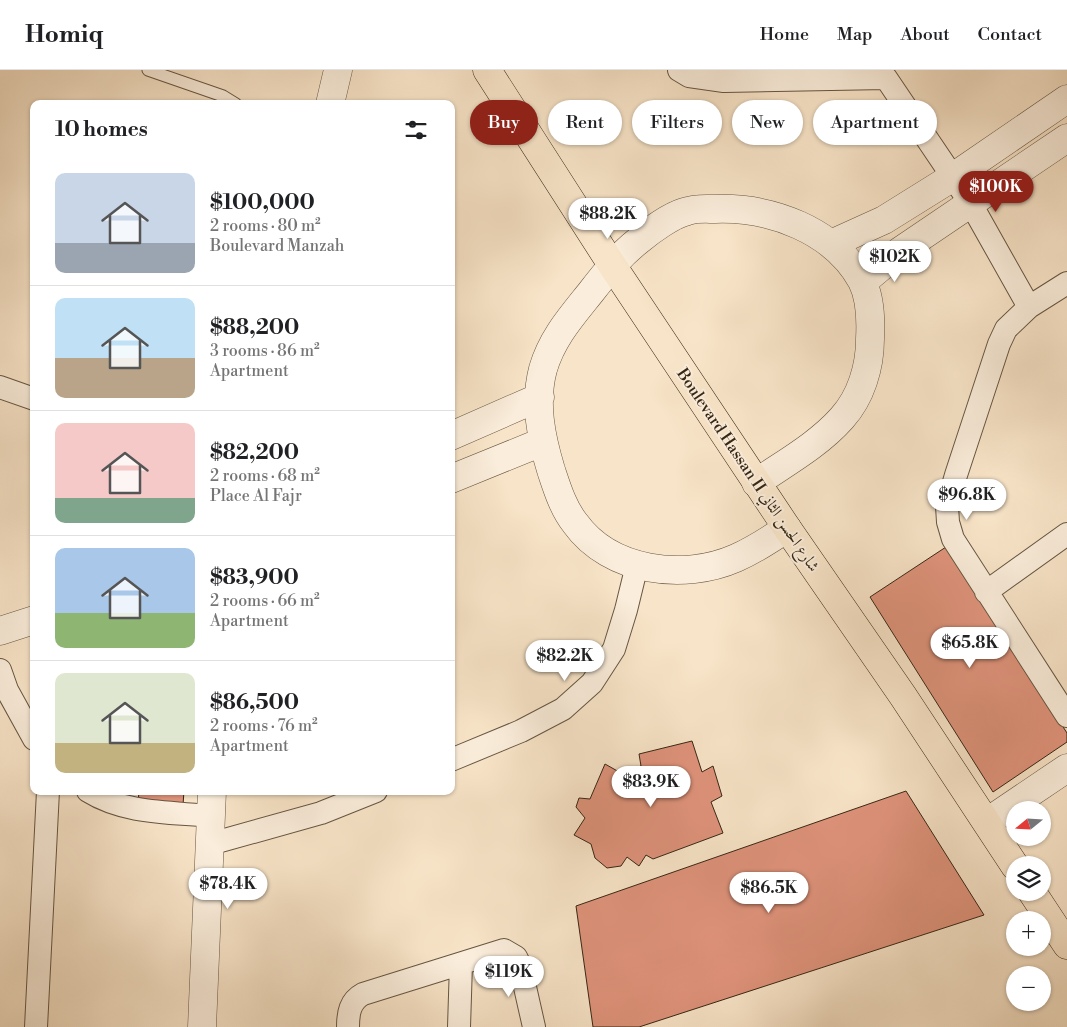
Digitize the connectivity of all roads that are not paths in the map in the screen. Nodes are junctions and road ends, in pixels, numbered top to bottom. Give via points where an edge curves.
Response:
1 (148, 70) edge
2 (338, 70) edge
3 (488, 70) edge
4 (679, 70) edge
5 (892, 74) edge
6 (1067, 99) edge
7 (230, 100) edge
8 (331, 100) edge
9 (1067, 138) edge
10 (953, 177) junction
11 (971, 204) junction
12 (831, 244) junction
13 (612, 266) junction
14 (863, 282) junction
15 (1067, 283) edge
16 (1029, 308) junction
17 (0, 387) edge
18 (30, 398) edge
19 (540, 398) junction
20 (455, 434) edge
21 (542, 442) junction
22 (455, 477) edge
23 (756, 483) junction
24 (787, 528) junction
25 (1067, 534) edge
26 (638, 565) junction
27 (986, 592) junction
28 (30, 621) edge
29 (0, 631) edge
30 (0, 670) edge
31 (1067, 716) edge
32 (30, 732) edge
33 (455, 758) edge
34 (1067, 768) edge
35 (48, 795) edge
36 (94, 795) edge
37 (366, 795) edge
38 (211, 804) edge
39 (987, 822) junction
40 (210, 844) junction
41 (1009, 856) edge
42 (1038, 901) edge
43 (1067, 945) edge
44 (461, 964) junction
45 (36, 1027) edge
46 (202, 1027) edge
47 (348, 1027) edge
48 (459, 1027) edge
49 (534, 1027) edge

1 - 7 lane
2 - 8 street
3 - 13 main road, Boulevard Hassan II شارع الحسن الثاني
4 - 5 street via 689,76 724,81
5 - 10 street
6 - 10 street
9 - 11 street
10 - 11 street
10 - 12 street via 884,220
11 - 14 street via 900,251
11 - 16 street
12 - 13 street via 802,227 768,215 735,209 689,210 638,240
12 - 14 street via 845,256
13 - 19 street via 557,337 544,368
13 - 23 main road, Boulevard Hassan II شارع الحسن الثاني
14 - 23 street via 869,311 870,351 856,396 842,418 812,445
15 - 16 street
16 - 27 street via 1006,329 999,344 947,506 953,539
17 - 18 street
19 - 20 street
19 - 21 street
21 - 22 street
21 - 26 street via 560,495 575,524 600,548
23 - 24 main road, Boulevard Hassan II شارع الحسن الثاني
24 - 26 street via 735,559 706,568 676,570
24 - 39 main road, Boulevard Hassan II شارع الحسن الثاني
25 - 27 street
26 - 33 street via 614,649 592,683 563,709
27 - 31 street
28 - 29 street
30 - 32 street via 6,690
34 - 39 street
35 - 45 street
36 - 38 street via 131,809
37 - 40 street via 321,813
38 - 40 street
39 - 41 main road, Boulevard Hassan II شارع الحسن الثاني
40 - 46 street
42 - 43 main road
44 - 47 street via 356,998 351,1005
44 - 48 street
44 - 49 street via 504,950 516,957

